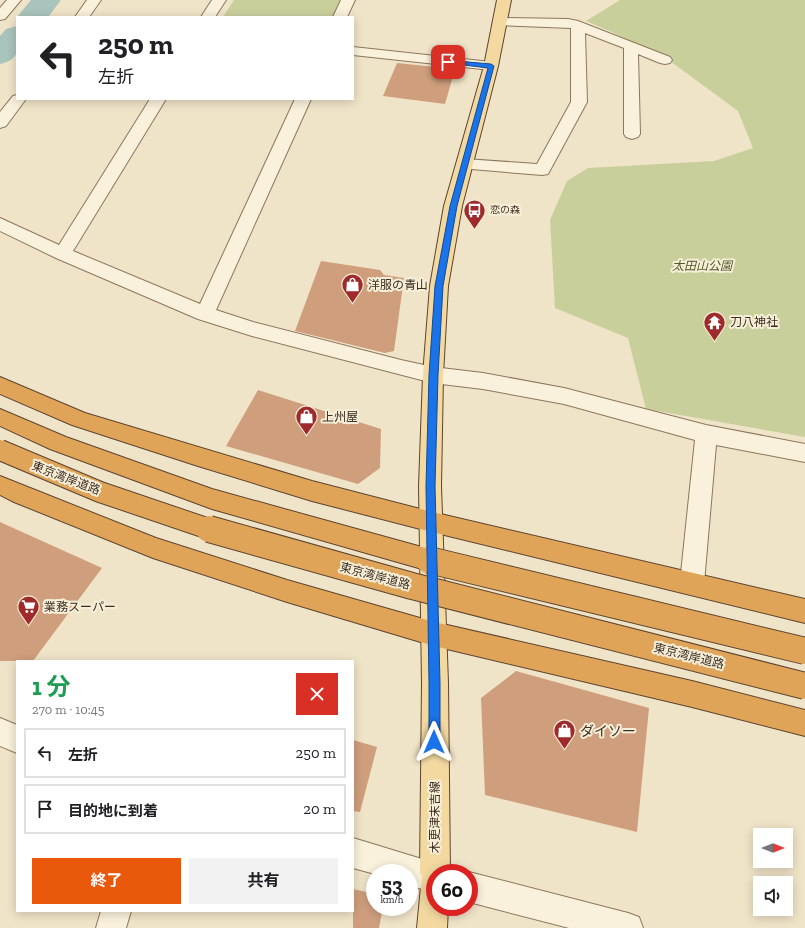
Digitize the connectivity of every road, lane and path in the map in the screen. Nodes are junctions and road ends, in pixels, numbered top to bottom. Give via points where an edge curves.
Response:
1 (14, 0) edge
2 (94, 0) edge
3 (219, 0) edge
4 (348, 0) edge
5 (504, 0) edge
6 (0, 16) edge
7 (83, 16) edge
8 (209, 16) edge
9 (340, 16) edge
10 (500, 22) junction
11 (578, 25) junction
12 (631, 46) junction
13 (354, 51) edge
14 (665, 60) dead end
15 (491, 66) junction
16 (17, 100) edge
17 (157, 100) edge
18 (303, 100) edge
19 (0, 123) edge
20 (632, 134) dead end
21 (465, 164) junction
22 (0, 224) edge
23 (62, 254) junction
24 (205, 314) junction
25 (433, 375) junction
26 (0, 385) edge
27 (0, 417) edge
28 (706, 434) junction
29 (0, 450) edge
30 (805, 454) edge
31 (0, 485) edge
32 (432, 522) junction
33 (692, 583) junction
34 (805, 611) edge
35 (434, 634) junction
36 (805, 651) edge
37 (805, 686) edge
38 (805, 723) edge
39 (0, 732) edge
40 (16, 739) edge
41 (354, 853) edge
42 (435, 864) edge
43 (426, 876) edge
44 (478, 889) edge
45 (116, 912) edge
46 (433, 916) edge
47 (111, 928) edge
48 (432, 928) edge
49 (628, 928) edge

1 - 6 street
2 - 7 street
3 - 8 street
4 - 9 street
5 - 10 main road, 木更津末吉線
10 - 11 street
10 - 15 main road, 木更津末吉線
11 - 12 street
11 - 21 street via 579,102 542,170
12 - 14 street
12 - 20 street
13 - 15 street
15 - 21 main road, 木更津末吉線
16 - 19 street
17 - 23 street
18 - 24 street
21 - 25 main road, 木更津末吉線 via 443,256
22 - 23 street
23 - 24 street
24 - 25 street via 303,343
25 - 28 street via 484,381 564,396
25 - 32 main road, 木更津末吉線 via 430,486
26 - 32 highway via 79,419 198,457 312,491
27 - 36 highway, bridge via 58,443 212,499 429,560
28 - 30 street
28 - 33 street
29 - 37 highway, 東京湾岸道路, bridge via 39,469 168,516 330,564
31 - 35 highway via 153,548 286,591
32 - 33 highway
32 - 35 main road, 木更津末吉線
33 - 34 highway
35 - 38 highway
35 - 42 main road, 木更津末吉線
39 - 40 street
41 - 43 street
44 - 49 street
45 - 47 street
46 - 48 main road

